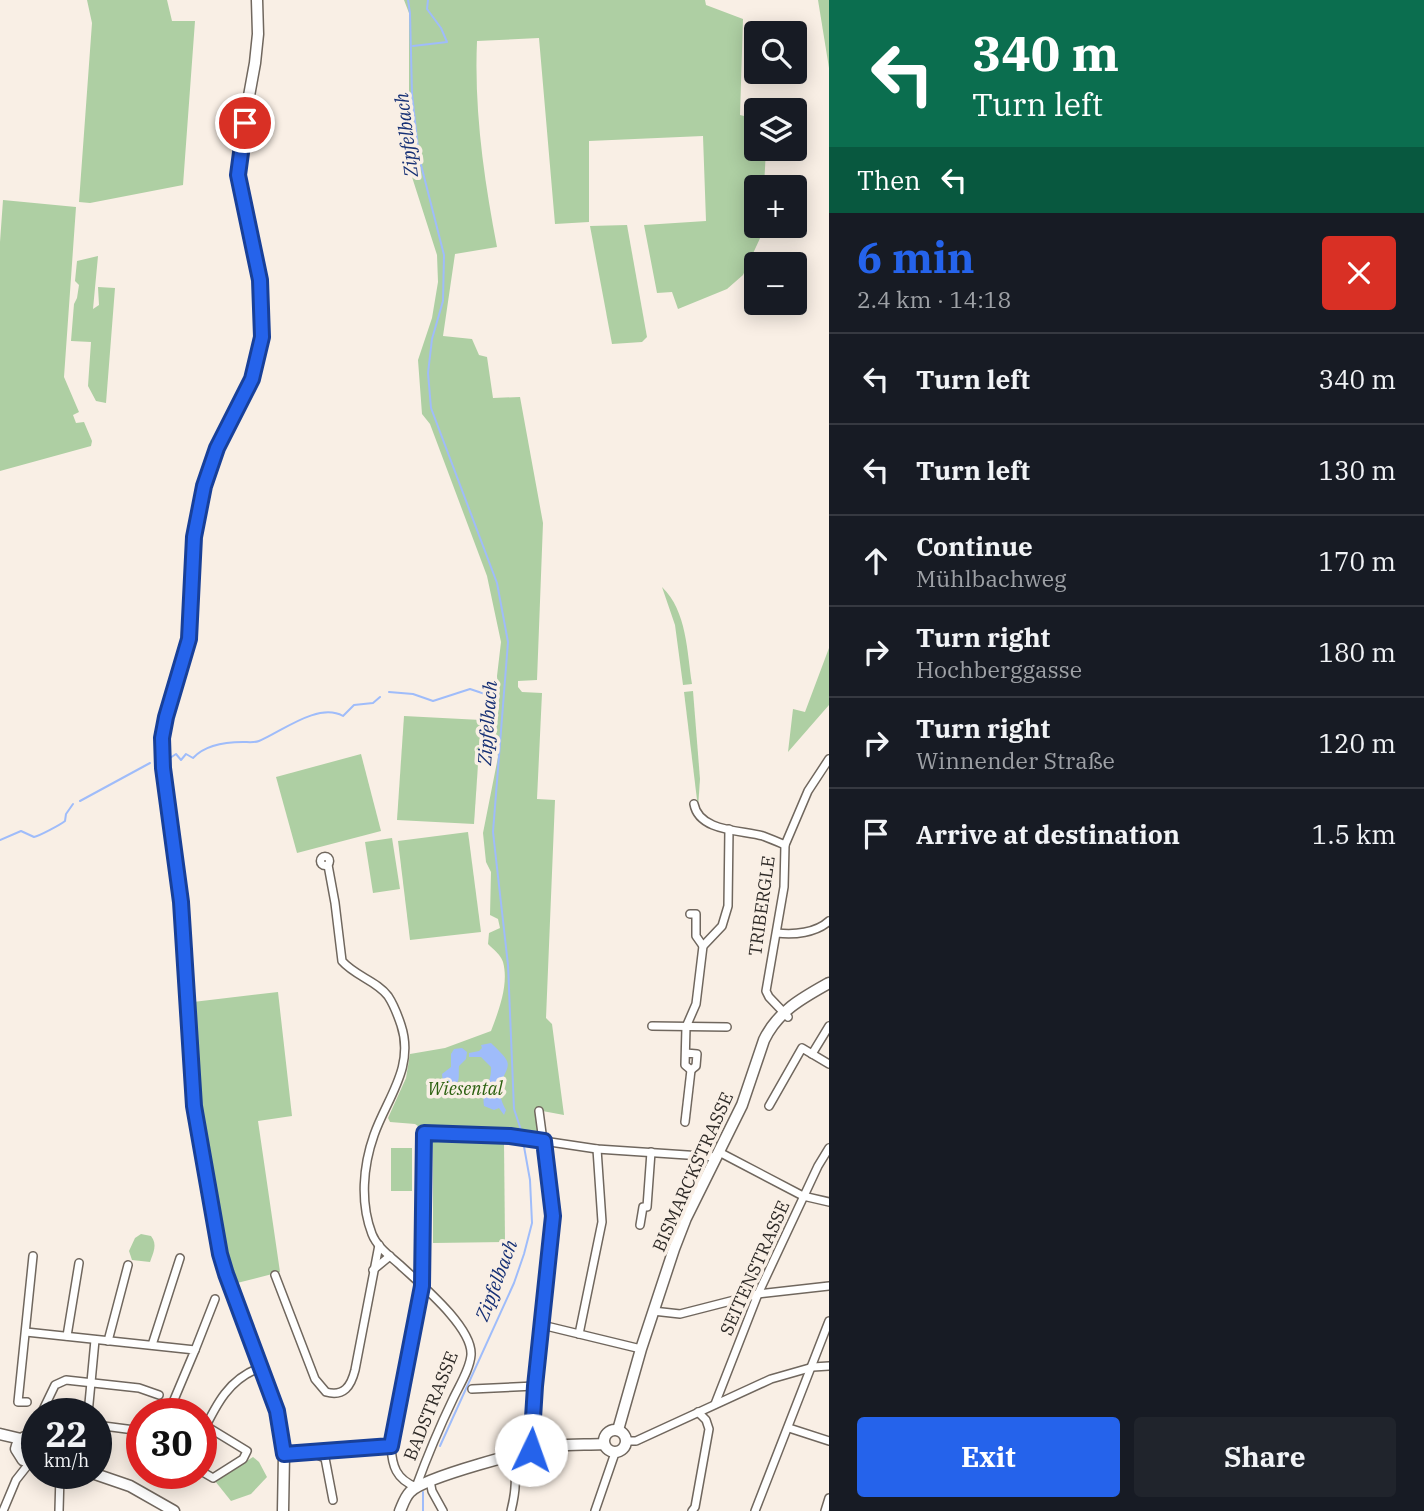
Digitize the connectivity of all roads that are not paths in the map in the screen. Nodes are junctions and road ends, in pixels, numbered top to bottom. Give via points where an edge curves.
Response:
1 (257, 0) edge
2 (829, 759) edge
3 (694, 804) dead end
4 (729, 829) junction
5 (785, 845) junction
6 (328, 865) dead end
7 (690, 914) dead end
8 (829, 921) edge
9 (777, 933) junction
10 (703, 946) junction
11 (829, 983) edge
12 (786, 1015) junction
13 (652, 1026) dead end
14 (829, 1026) edge
15 (686, 1027) junction
16 (727, 1027) dead end
17 (812, 1054) junction
18 (829, 1064) edge
19 (769, 1106) dead end
20 (539, 1111) dead end
21 (685, 1122) dead end
22 (544, 1141) junction
23 (829, 1148) edge
24 (597, 1149) junction
25 (651, 1152) junction
26 (718, 1155) junction
27 (803, 1196) junction
28 (829, 1202) edge
29 (640, 1225) dead end
30 (379, 1245) junction
31 (33, 1256) dead end
32 (390, 1256) junction
33 (180, 1258) dead end
34 (79, 1263) dead end
35 (128, 1265) dead end
36 (373, 1270) junction
37 (275, 1275) dead end
38 (422, 1286) junction
39 (829, 1286) edge
40 (758, 1294) junction
41 (215, 1299) dead end
42 (653, 1311) junction
43 (829, 1321) edge
44 (542, 1325) junction
45 (26, 1332) junction
46 (579, 1334) junction
47 (67, 1336) junction
48 (96, 1340) junction
49 (108, 1341) junction
50 (152, 1345) junction
51 (641, 1349) junction
52 (195, 1350) junction
53 (829, 1366) edge
54 (262, 1367) junction
55 (813, 1367) junction
56 (90, 1382) junction
57 (535, 1386) junction
58 (472, 1389) dead end
59 (159, 1395) dead end
60 (48, 1398) edge
61 (89, 1398) edge
62 (175, 1398) edge
63 (21, 1402) edge
64 (715, 1404) junction
65 (217, 1406) edge
66 (698, 1412) junction
67 (789, 1428) junction
68 (618, 1430) junction
69 (217, 1433) edge
70 (0, 1436) edge
71 (626, 1441) junction
72 (829, 1441) edge
73 (21, 1443) edge
74 (604, 1444) junction
75 (391, 1446) junction
76 (531, 1450) junction
77 (308, 1452) junction
78 (615, 1453) junction
79 (284, 1454) junction
80 (512, 1456) junction
81 (21, 1458) edge
82 (21, 1474) edge
83 (217, 1475) edge
84 (16, 1480) junction
85 (112, 1480) edge
86 (424, 1483) junction
87 (60, 1489) edge
88 (829, 1498) edge
89 (155, 1500) junction
90 (333, 1500) dead end
91 (695, 1510) edge
92 (3, 1511) edge
93 (59, 1511) edge
94 (151, 1511) edge
95 (174, 1511) edge
96 (283, 1511) edge
97 (400, 1511) edge
98 (443, 1511) edge
99 (511, 1511) edge
100 (595, 1511) edge
101 (755, 1511) edge
102 (825, 1511) edge

1 - 54 main road via 255,63 238,175 260,280 262,337 252,379 217,448 200,503 189,639 166,717 162,753 181,902 197,1130 223,1263
2 - 5 street, TRIBERGLE via 808,790
3 - 4 street via 707,822
4 - 5 street
4 - 10 street via 728,906 722,926
5 - 9 street, TRIBERGLE
6 - 30 street, BADSTRASSE via 342,961 388,996 404,1033 404,1066 374,1134 365,1181 369,1223
7 - 10 street via 696,914 696,936
8 - 9 street via 793,934
9 - 12 street, TRIBERGLE via 766,991
10 - 15 street via 696,1004
11 - 12 main road, BISMARCKSTRASSE via 791,1004
12 - 26 main road, BISMARCKSTRASSE via 763,1048
13 - 15 street
14 - 17 street
15 - 16 street
15 - 21 street via 686,1067 691,1070
17 - 18 street
17 - 19 street via 802,1048
20 - 22 street
22 - 24 street
22 - 38 street via 424,1133
22 - 44 street via 553,1216
23 - 27 street, SEITENSTRASSE
24 - 25 street
24 - 46 street via 602,1222
25 - 26 street
25 - 29 street via 648,1207 643,1207
26 - 27 street
26 - 42 main road, BISMARCKSTRASSE via 686,1218
27 - 28 street
27 - 40 street, SEITENSTRASSE
30 - 32 street, BADSTRASSE
30 - 36 street
31 - 45 street
32 - 36 street
32 - 38 street, BADSTRASSE
33 - 50 street
34 - 47 street
35 - 49 street
36 - 37 street via 352,1382 335,1394 323,1390 315,1379
38 - 75 street
38 - 86 street, BADSTRASSE via 464,1333 471,1353 435,1438
39 - 40 street
40 - 42 street via 680,1314
40 - 64 street, SEITENSTRASSE
41 - 52 street
42 - 51 main road, BISMARCKSTRASSE
43 - 55 street
44 - 46 street
44 - 57 street
45 - 47 street
45 - 63 street
46 - 51 street
47 - 48 street
48 - 49 street
48 - 56 street
49 - 50 street
50 - 52 street
51 - 68 main road, BISMARCKSTRASSE
52 - 62 street
53 - 55 street
54 - 65 street via 225,1391
54 - 79 main road
55 - 64 street via 771,1379
55 - 67 street
56 - 59 street
56 - 60 street via 59,1382
56 - 61 street
57 - 58 street
57 - 76 street
64 - 66 street
66 - 71 street via 636,1441
66 - 91 street via 709,1429
67 - 72 street
67 - 101 street
68 - 71 main road
68 - 74 main road via 606,1434
69 - 83 street via 247,1451 243,1459
70 - 73 main road
71 - 78 main road
74 - 76 main road
74 - 78 main road
75 - 77 street
75 - 86 street via 396,1473 405,1482
76 - 80 main road
77 - 79 street
77 - 90 street via 325,1458
78 - 100 street
79 - 96 main road
80 - 86 main road
80 - 99 street via 516,1477
81 - 84 street
82 - 84 street
84 - 92 street
85 - 89 main road
86 - 97 main road via 406,1496
86 - 98 street
87 - 93 street
88 - 102 street
89 - 94 street
89 - 95 main road

